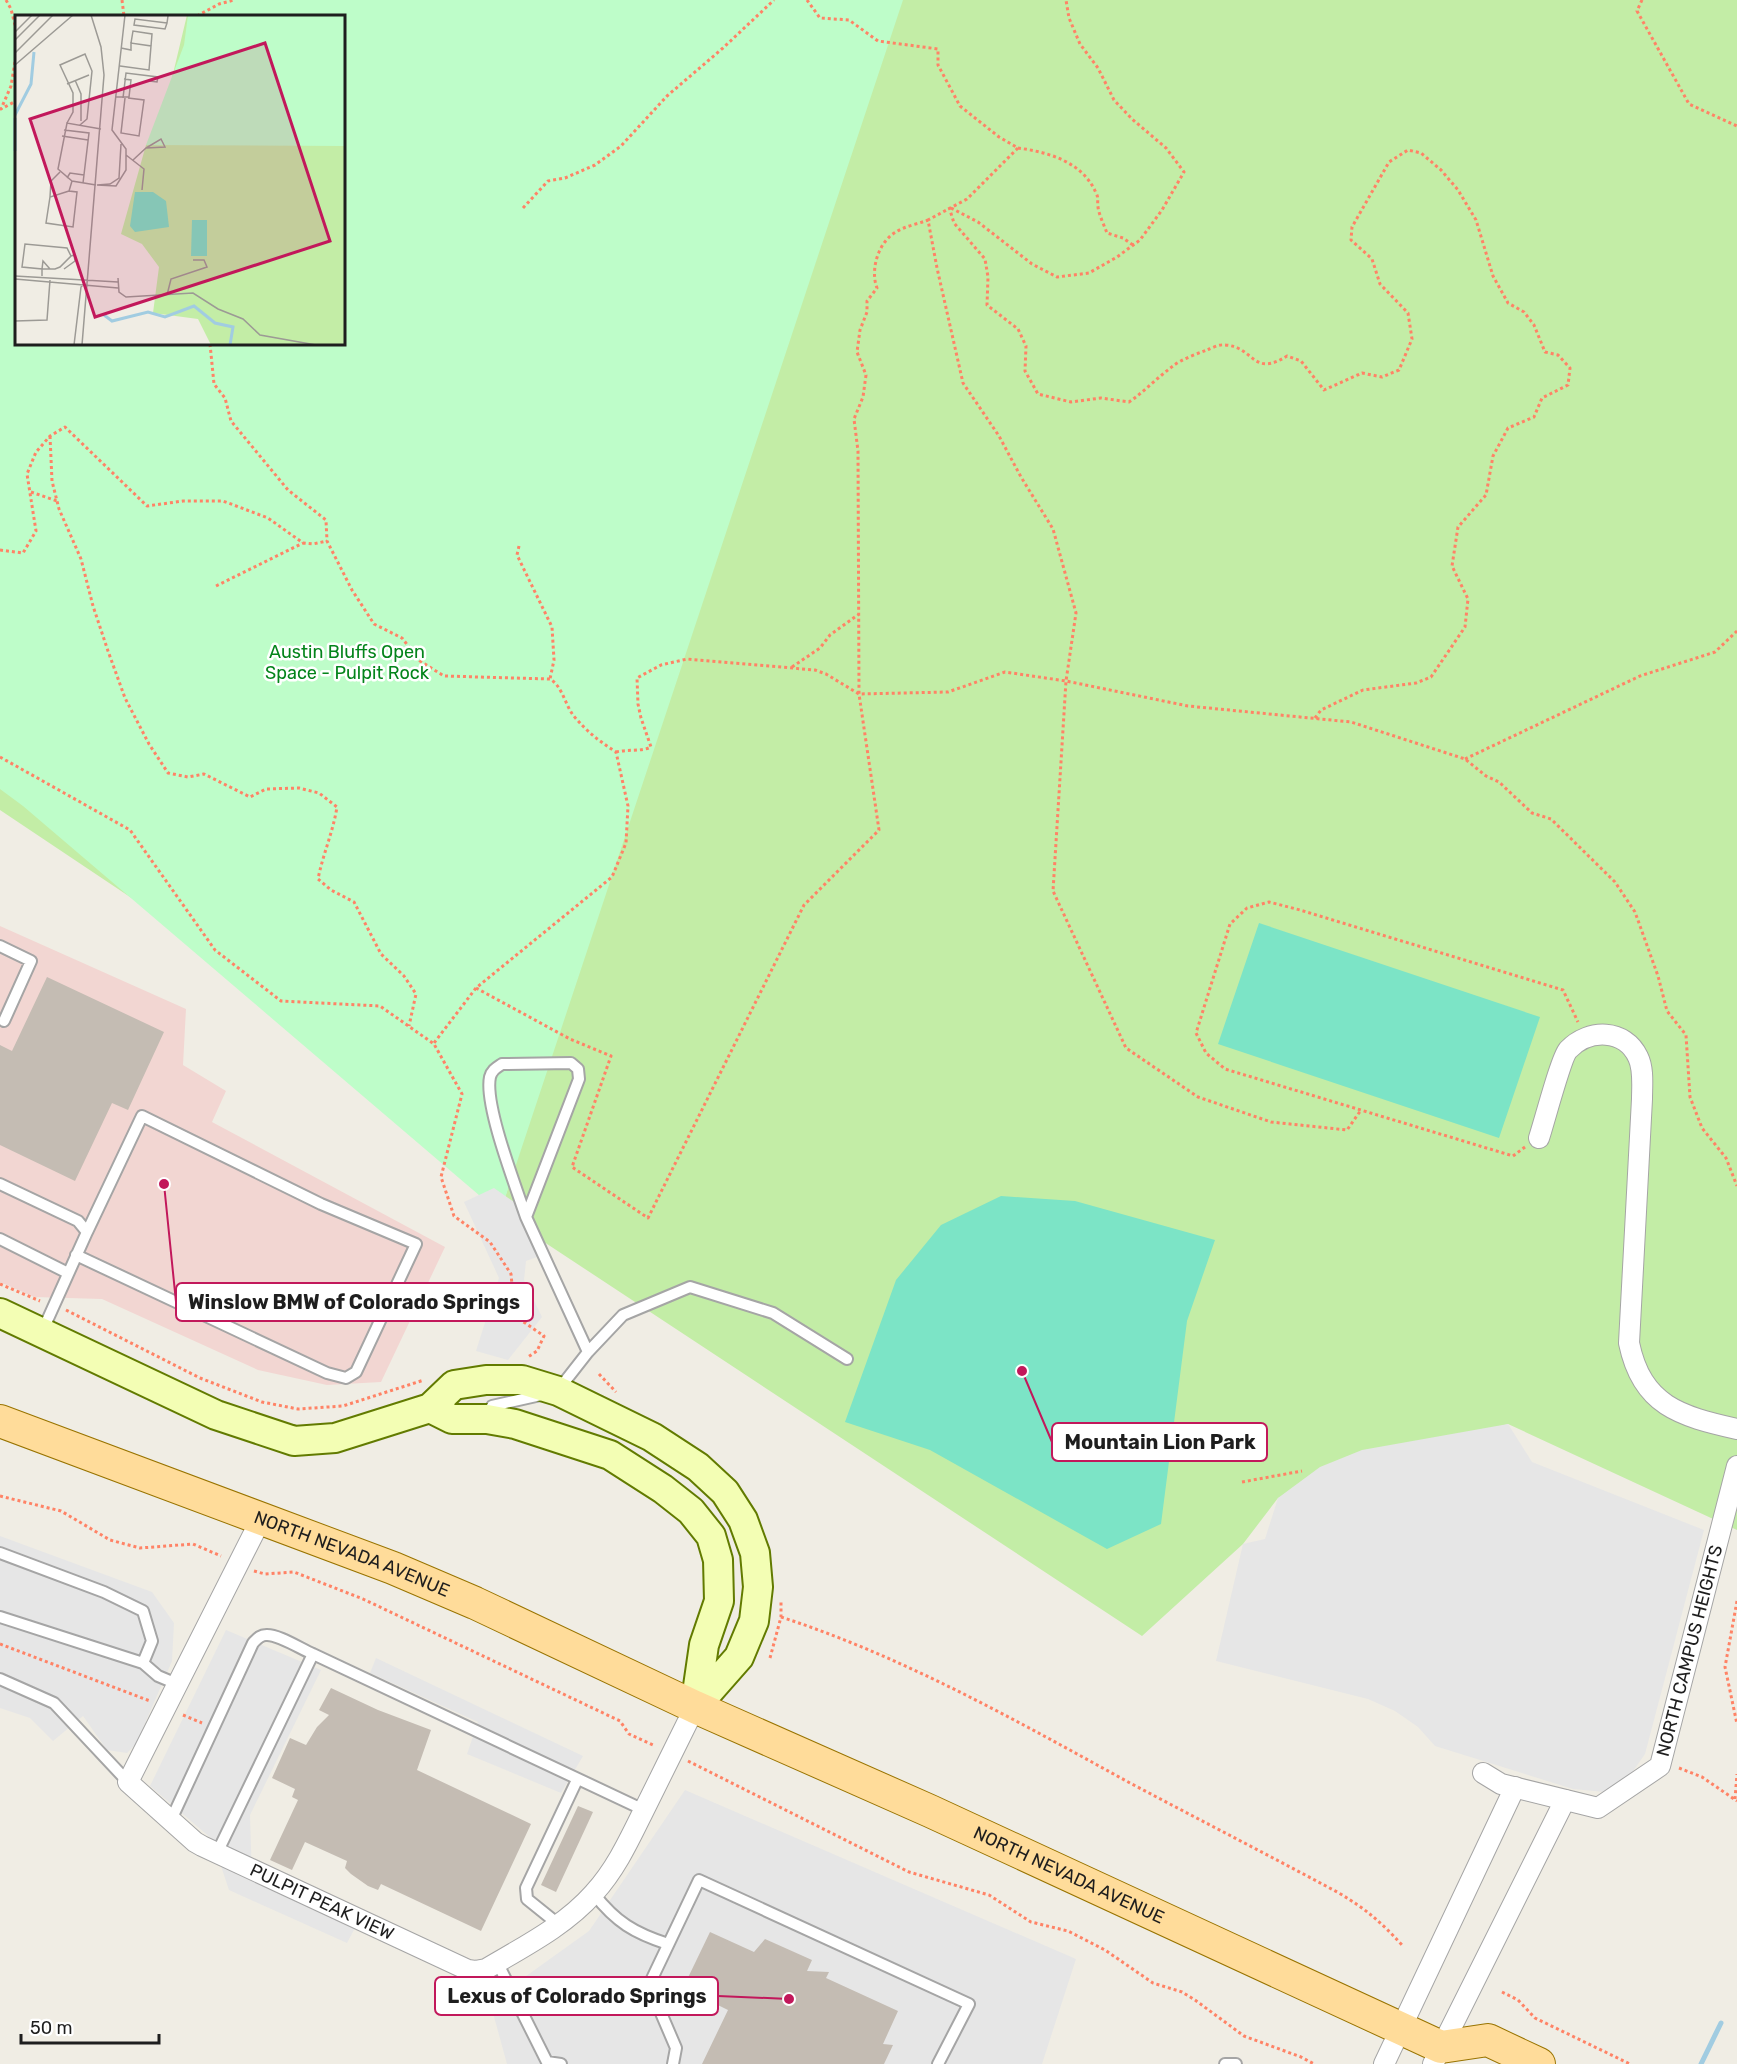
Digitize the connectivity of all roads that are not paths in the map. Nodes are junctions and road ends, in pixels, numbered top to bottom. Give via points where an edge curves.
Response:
1 (0, 946) edge
2 (4, 1021) dead end
3 (1539, 1138) road end
4 (0, 1184) edge
5 (526, 1217) junction
6 (87, 1232) junction
7 (0, 1239) edge
8 (76, 1255) junction
9 (68, 1273) junction
10 (0, 1313) edge
11 (42, 1333) junction
12 (588, 1352) junction
13 (847, 1359) dead end
14 (558, 1391) junction
15 (430, 1408) junction
16 (487, 1419) junction
17 (0, 1422) edge
18 (1737, 1429) edge
19 (1737, 1466) edge
20 (261, 1519) junction
21 (0, 1552) edge
22 (0, 1617) edge
23 (313, 1654) junction
24 (143, 1663) junction
25 (0, 1679) edge
26 (177, 1684) junction
27 (695, 1707) junction
28 (1483, 1773) dead end
29 (577, 1780) junction
30 (128, 1782) junction
31 (1515, 1787) junction
32 (1565, 1800) junction
33 (644, 1810) junction
34 (171, 1820) junction
35 (217, 1853) junction
36 (594, 1894) junction
37 (558, 1924) junction
38 (668, 1944) junction
39 (497, 1962) junction
40 (1400, 2028) junction
41 (1441, 2058) edge
42 (561, 2064) edge
43 (673, 2064) edge
44 (939, 2064) edge
45 (1225, 2064) edge
46 (1236, 2064) edge
47 (1384, 2064) edge
48 (1539, 2064) edge

1 - 2 lane via 31,961
3 - 18 street via 1567,1051 1579,1041 1605,1034 1629,1045 1639,1058 1642,1099 1629,1343 1633,1360 1640,1377 1665,1404 1686,1415
4 - 6 lane via 78,1221
5 - 5 lane via 579,1079 578,1069 572,1063 502,1064 493,1070 489,1080 493,1114
5 - 12 lane
6 - 8 lane
6 - 8 lane via 142,1116 321,1204 416,1244 356,1372 346,1378
7 - 9 lane
8 - 9 lane
9 - 11 lane
10 - 11 main road
11 - 15 main road via 216,1415 294,1441 335,1438
12 - 13 lane via 623,1315 690,1287 773,1314
12 - 14 lane
14 - 15 main road via 522,1380 486,1380 454,1385
14 - 16 lane via 492,1406
14 - 27 main road via 652,1437 698,1467 725,1492 743,1520 755,1553 758,1587 754,1621 739,1657
15 - 16 main road via 452,1419
16 - 27 main road via 515,1424 610,1455 691,1511 711,1536 718,1560 719,1601 704,1645
17 - 20 main road, NORTH NEVADA AVENUE
19 - 32 street, NORTH CAMPUS HEIGHTS via 1660,1766 1598,1808
20 - 26 street
20 - 27 main road, NORTH NEVADA AVENUE via 475,1603
21 - 24 lane via 143,1611 152,1641
22 - 24 lane
23 - 29 lane
23 - 34 lane via 274,1636 259,1636
23 - 35 lane
24 - 26 lane via 158,1676
25 - 30 lane via 54,1704
26 - 30 street
27 - 33 street, PULPIT PEAK VIEW
27 - 40 main road, NORTH NEVADA AVENUE
28 - 31 street, NORTH CAMPUS HEIGHTS
29 - 33 lane
29 - 37 lane via 526,1888 527,1899
30 - 34 street, PULPIT PEAK VIEW
31 - 32 street, NORTH CAMPUS HEIGHTS
31 - 40 street
32 - 41 street
33 - 36 street, PULPIT PEAK VIEW
34 - 35 street, PULPIT PEAK VIEW via 195,1842
35 - 39 street, PULPIT PEAK VIEW via 468,1970 486,1970
36 - 37 street, PULPIT PEAK VIEW
36 - 38 lane via 631,1930
37 - 39 street, PULPIT PEAK VIEW
38 - 43 lane via 648,1986 676,2048
38 - 44 lane via 699,1880 969,2004
39 - 42 lane via 547,2062
40 - 41 main road, NORTH NEVADA AVENUE
40 - 47 street
41 - 48 main road via 1488,2040
45 - 46 lane

